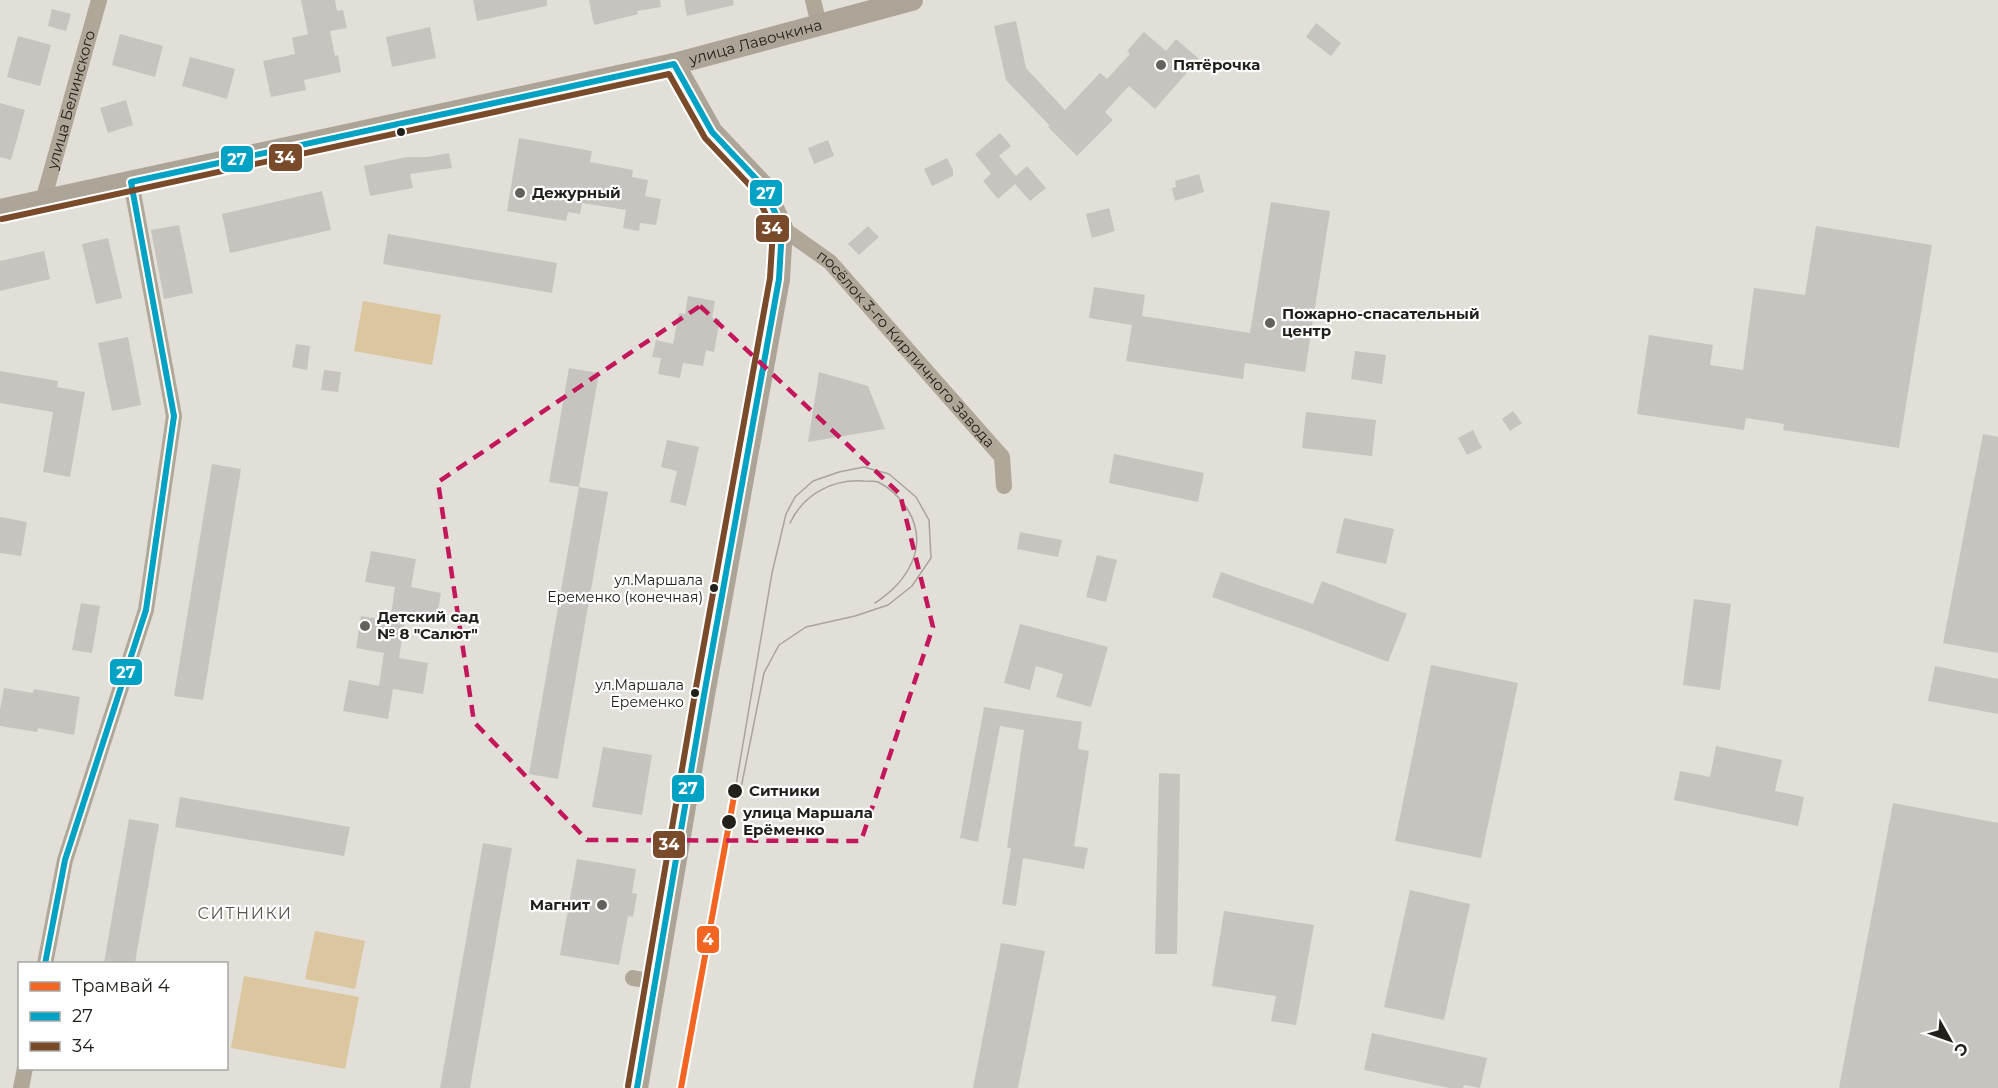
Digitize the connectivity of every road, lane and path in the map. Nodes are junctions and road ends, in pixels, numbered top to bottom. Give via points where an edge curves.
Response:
1 (99, 0) edge
2 (813, 0) edge
3 (912, 0) edge
4 (819, 25) junction
5 (674, 64) junction
6 (131, 182) junction
7 (43, 201) junction
8 (0, 210) edge
9 (782, 228) junction
10 (1004, 486) dead end
11 (45, 962) edge
12 (25, 1070) edge
13 (21, 1088) edge
14 (637, 1088) edge

1 - 7 street, улица Белинского
2 - 4 street
3 - 4 main road, улица Лавочкина
4 - 5 main road, улица Лавочкина
5 - 6 main road, улица Лавочкина
5 - 9 main road via 712,132 763,186
6 - 7 main road, улица Лавочкина
6 - 11 street via 174,416 146,610 65,860
7 - 8 main road, улица Лавочкина
9 - 10 street, посёлок 3-го Кирпичного Завода via 830,262 1002,457
9 - 14 main road via 779,279 704,695 644,980
12 - 13 street

